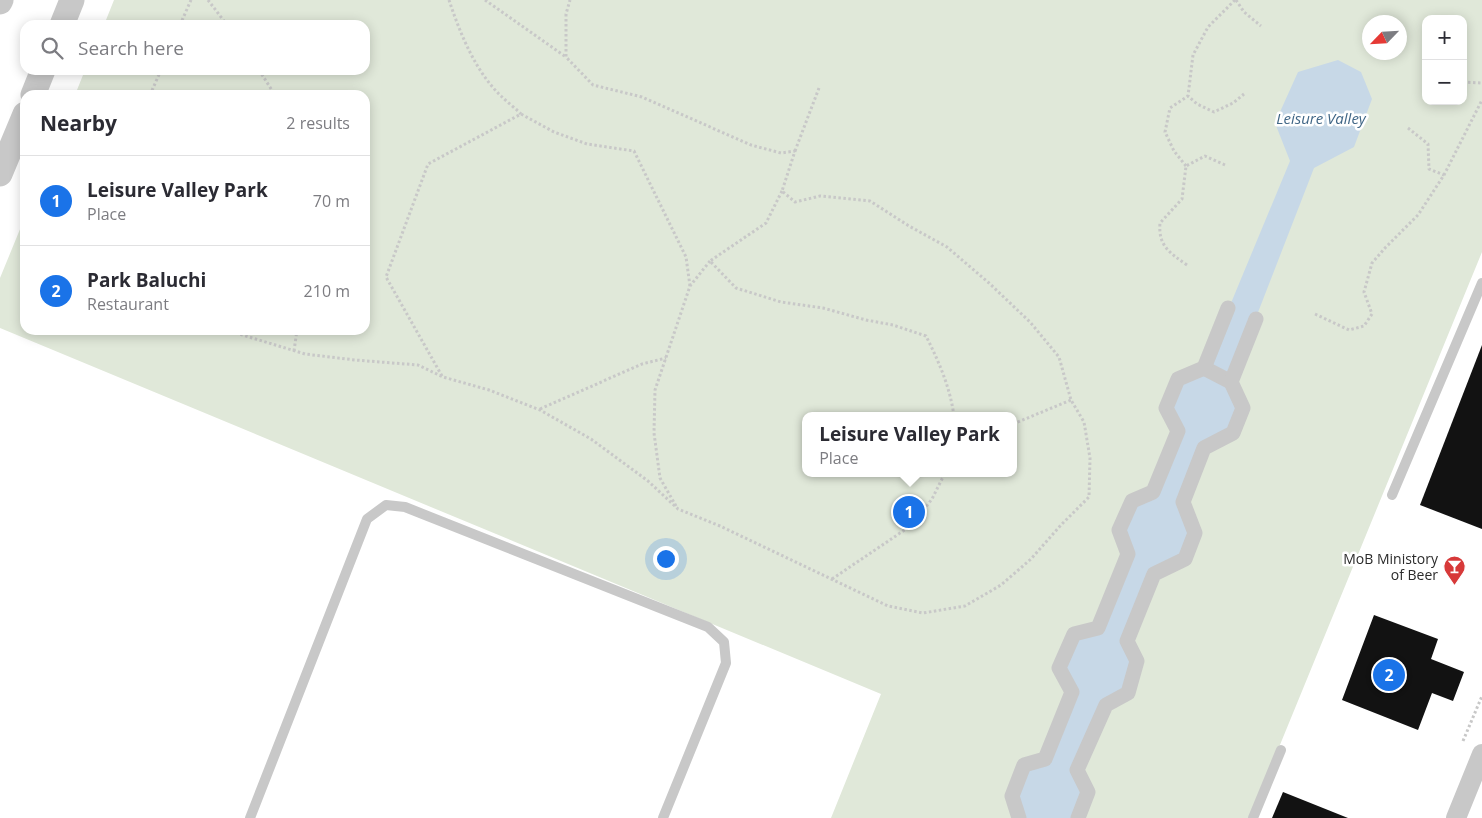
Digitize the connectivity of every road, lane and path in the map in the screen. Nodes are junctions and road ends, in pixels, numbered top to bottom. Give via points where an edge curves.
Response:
1 (72, 0) edge
2 (191, 0) edge
3 (208, 0) edge
4 (449, 0) edge
5 (484, 0) edge
6 (570, 0) edge
7 (1235, 0) edge
8 (64, 20) edge
9 (182, 20) edge
10 (223, 20) edge
11 (1261, 26) dead end
12 (566, 57) junction
13 (41, 75) edge
14 (159, 75) edge
15 (262, 75) edge
16 (1467, 82) edge
17 (1482, 83) edge
18 (819, 88) dead end
19 (35, 90) edge
20 (152, 90) edge
21 (272, 90) edge
22 (1244, 94) dead end
23 (1188, 96) junction
24 (1482, 100) edge
25 (522, 114) junction
26 (20, 126) edge
27 (1408, 128) dead end
28 (795, 151) junction
29 (1225, 165) dead end
30 (1186, 166) junction
31 (0, 174) edge
32 (1444, 175) junction
33 (782, 191) junction
34 (710, 261) junction
35 (1188, 265) dead end
36 (1482, 284) edge
37 (690, 286) junction
38 (1228, 308) dead end
39 (1315, 314) dead end
40 (1256, 319) dead end
41 (242, 335) edge
42 (296, 335) edge
43 (294, 351) junction
44 (666, 358) junction
45 (1204, 368) junction
46 (443, 377) junction
47 (1231, 382) junction
48 (1071, 400) junction
49 (540, 410) junction
50 (953, 412) edge
51 (1017, 422) edge
52 (943, 477) edge
53 (1392, 495) dead end
54 (678, 509) junction
55 (832, 580) junction
56 (1482, 696) edge
57 (1461, 745) dead end
58 (1281, 750) dead end
59 (1482, 754) edge
60 (250, 818) edge
61 (663, 818) edge
62 (1019, 818) edge
63 (1078, 818) edge
64 (1253, 818) edge
65 (1456, 818) edge

1 - 8 street
2 - 9 path
3 - 10 path
4 - 25 path via 478,66 499,95
5 - 12 path
6 - 12 path via 566,14
7 - 11 path
7 - 23 path via 1208,27 1193,55
12 - 28 path via 593,85 642,97 751,145 781,153
13 - 19 street
14 - 20 path
15 - 21 path
16 - 17 path
18 - 28 path
22 - 23 path via 1214,112
23 - 30 path via 1170,108 1165,132
24 - 32 path
25 - 37 path via 554,132 587,144 634,151 686,256
25 - 46 path via 428,164 386,277
26 - 31 street
27 - 32 path via 1428,144 1429,169
28 - 33 path
29 - 30 path via 1205,156
30 - 35 path via 1182,199 1160,223 1159,234 1171,254
32 - 39 path via 1418,215 1372,263 1364,292 1372,314 1364,326 1349,330
33 - 34 path via 766,223
33 - 48 path via 795,202 820,196 870,201 947,247 1030,322 1059,358
34 - 37 path
34 - 50 path via 736,288 781,302 893,324 926,336 942,369
36 - 53 lane
37 - 44 path
38 - 45 street
40 - 47 street
41 - 43 path
42 - 43 path
43 - 46 path via 418,365
44 - 49 path via 642,364
44 - 54 path via 655,390 654,433 660,478
45 - 47 street
45 - 62 street via 1178,379 1166,408 1178,431 1153,492 1132,501 1119,530 1128,554 1098,628 1074,634 1060,668 1072,692 1045,759 1024,765 1012,796
46 - 49 path via 489,390
47 - 63 street via 1242,408 1233,433 1204,448 1183,502 1195,533 1185,559 1154,574 1127,641 1137,661 1128,693 1106,705 1077,770 1088,792
48 - 51 path
48 - 55 path via 1084,422 1090,458 1089,497 1031,559 1000,585 965,606 923,613 888,606
49 - 54 path via 591,439 648,481
52 - 55 path via 932,499 912,525
54 - 55 path
56 - 57 path
58 - 64 lane
59 - 65 street
60 - 61 lane via 367,519 386,505 405,507 708,627 724,642 726,663

